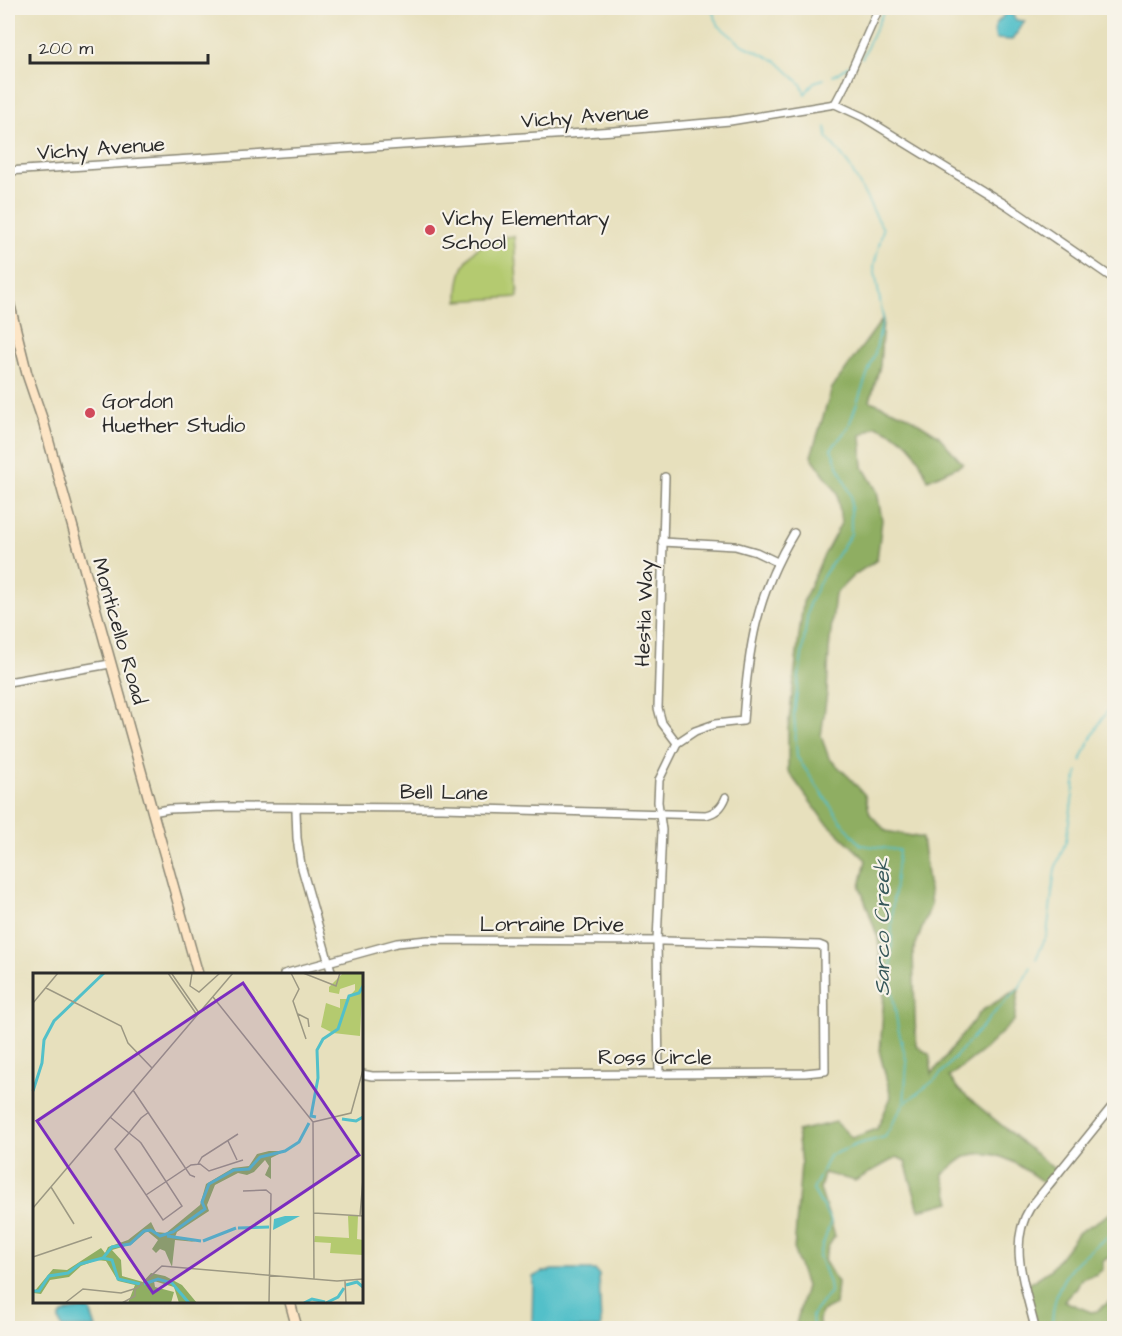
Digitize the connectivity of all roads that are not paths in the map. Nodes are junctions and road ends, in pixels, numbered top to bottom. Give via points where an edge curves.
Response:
1 (879, 8) edge
2 (835, 104) junction
3 (8, 171) edge
4 (1114, 279) edge
5 (8, 298) edge
6 (665, 477) dead end
7 (794, 533) dead end
8 (662, 542) junction
9 (777, 562) junction
10 (110, 664) junction
11 (8, 682) edge
12 (677, 744) junction
13 (726, 797) dead end
14 (298, 807) junction
15 (152, 812) junction
16 (659, 813) junction
17 (657, 941) junction
18 (824, 947) joint
19 (328, 962) junction
20 (197, 973) edge
21 (291, 973) edge
22 (331, 973) edge
23 (363, 1074) edge
24 (659, 1074) junction
25 (1114, 1104) edge
26 (290, 1303) edge
27 (297, 1329) edge
28 (1035, 1329) edge

1 - 2 street
2 - 3 street, Vichy Avenue via 730,121 614,131
2 - 4 street via 863,117 1008,206
5 - 10 main road, Monticello Road
6 - 8 street, Hestia Way
7 - 9 street
8 - 9 street via 735,546
8 - 12 street, Hestia Way via 658,708 662,723
9 - 12 street via 752,637 743,721 715,724 695,731
10 - 11 street
10 - 15 main road, Monticello Road
12 - 16 street via 659,780
13 - 16 street, Bell Lane via 720,808 706,815
14 - 15 street, Bell Lane via 180,808
14 - 16 street, Bell Lane
14 - 19 street via 298,849
15 - 20 main road, Monticello Road
16 - 17 street via 662,830
17 - 18 street, Lorraine Drive
17 - 19 street, Lorraine Drive via 428,940 397,943
17 - 24 street
18 - 24 street, Ross Circle via 825,1071
19 - 21 street, Lorraine Drive
19 - 22 street
23 - 24 street, Ross Circle
25 - 28 street via 1030,1208 1022,1225 1018,1252
26 - 27 main road

